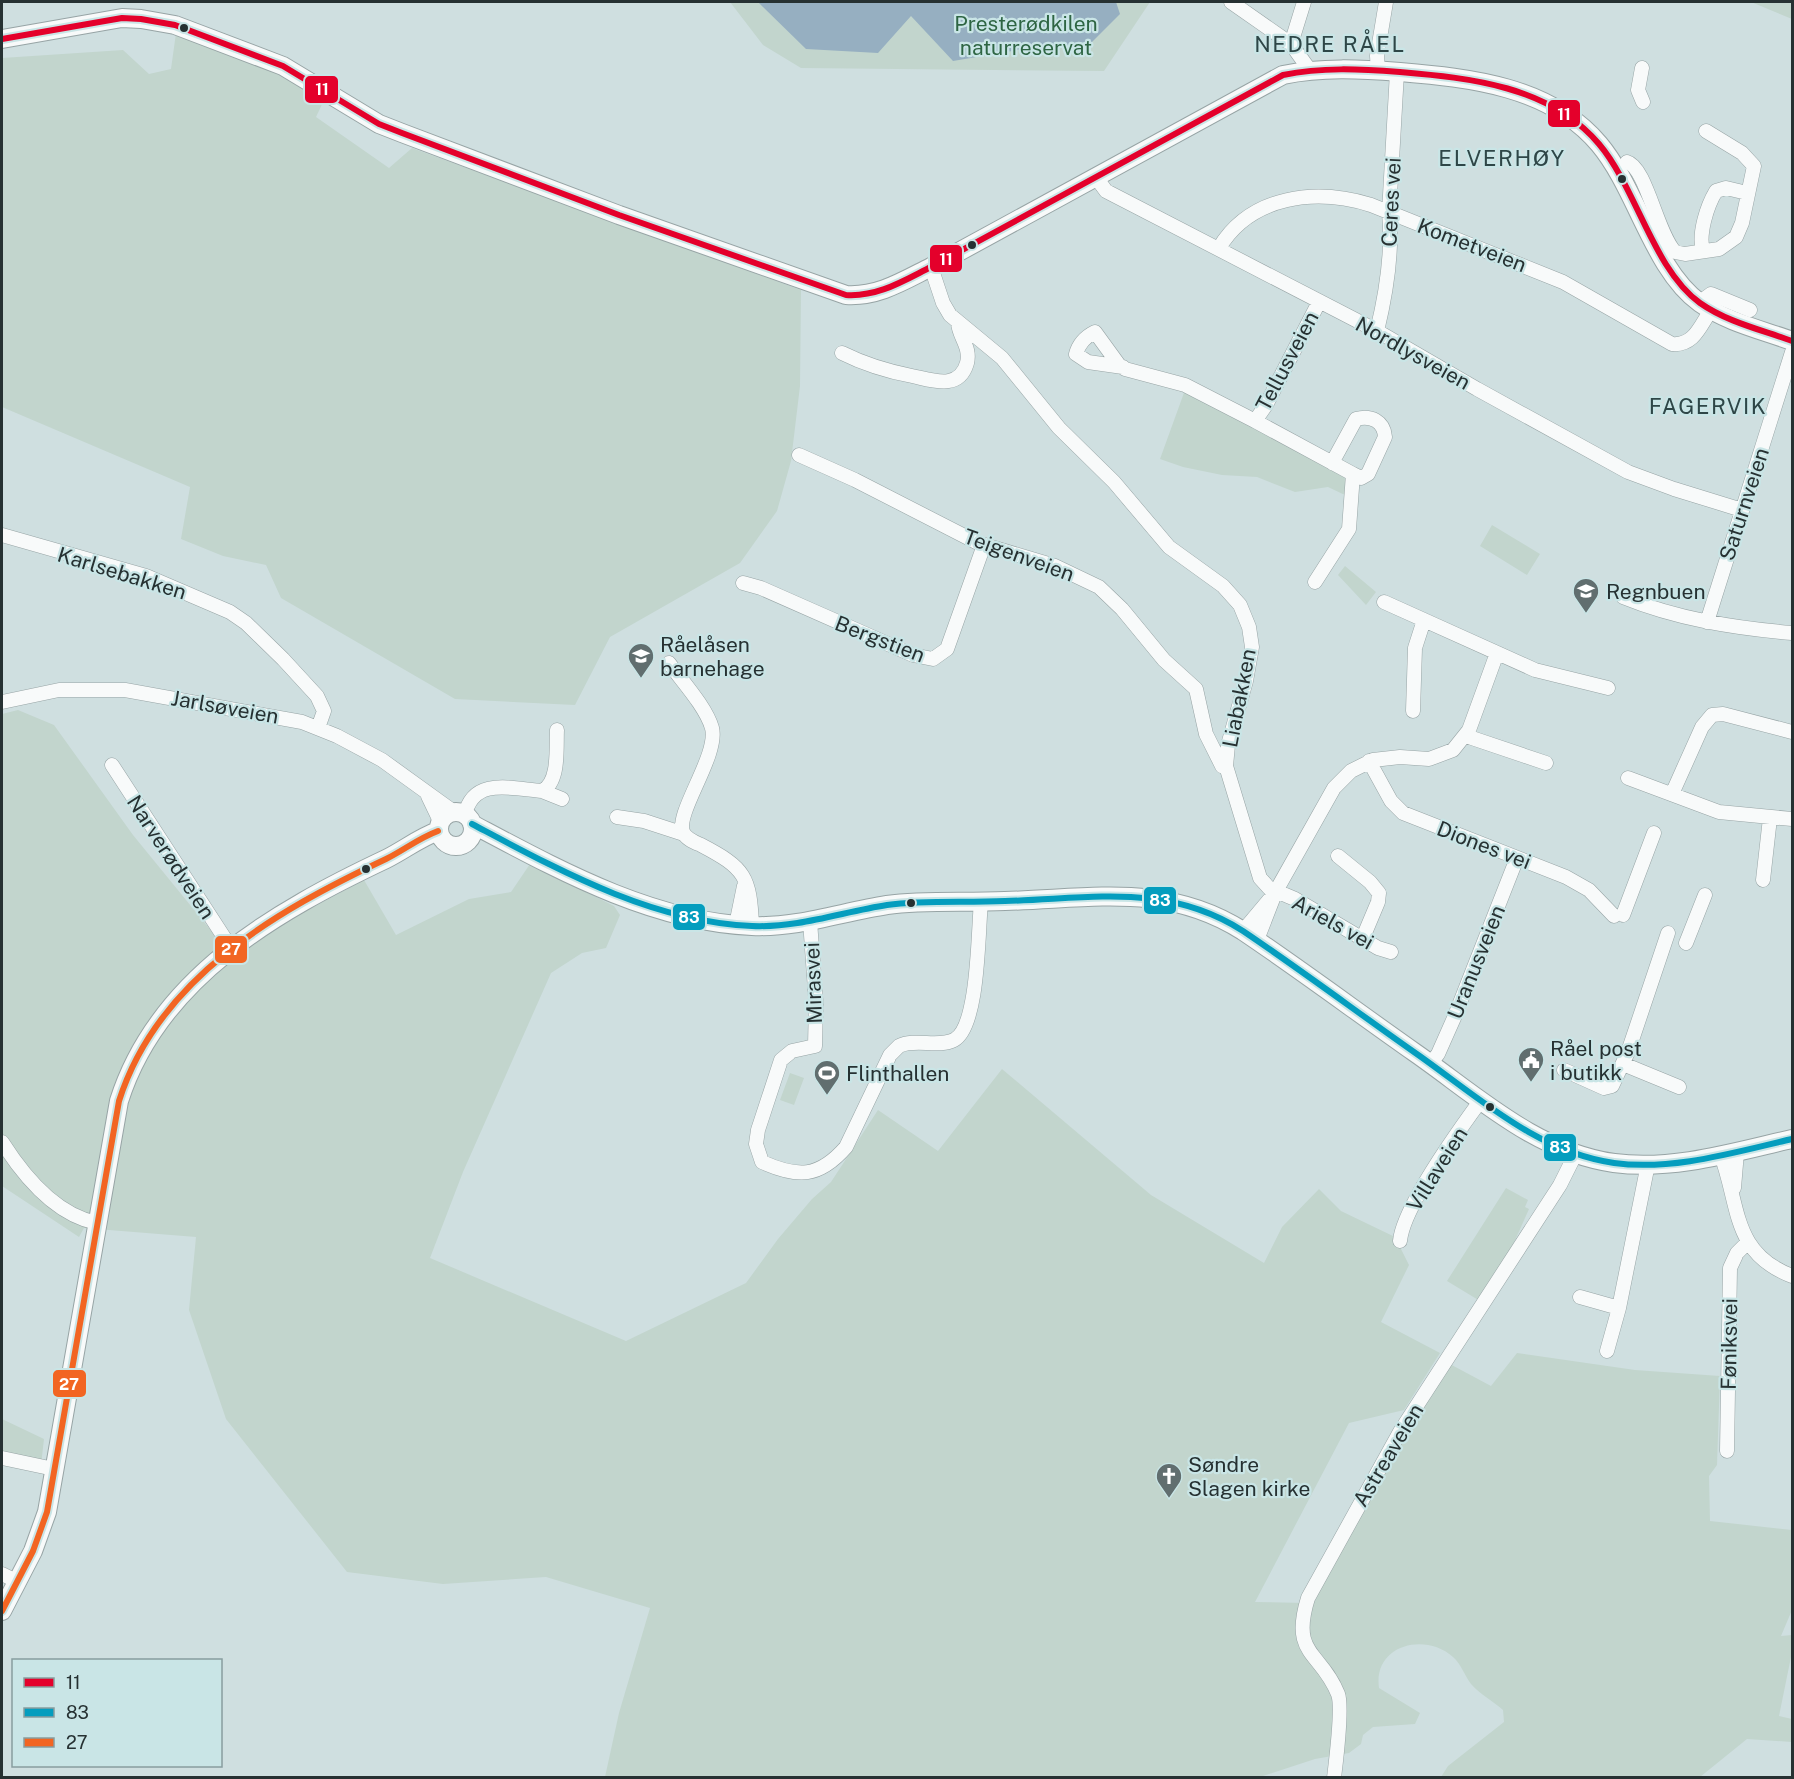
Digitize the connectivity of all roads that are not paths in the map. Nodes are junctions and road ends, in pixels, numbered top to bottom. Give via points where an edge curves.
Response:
1 (1232, 2) edge
2 (1304, 2) edge
3 (1386, 2) edge
4 (2, 39) edge
5 (1292, 44) junction
6 (1642, 68) dead end
7 (1309, 69) junction
8 (1378, 70) junction
9 (1397, 72) junction
10 (1643, 102) dead end
11 (1706, 131) dead end
12 (1627, 162) dead end
13 (1095, 176) junction
14 (1747, 193) junction
15 (1389, 213) junction
16 (1219, 248) junction
17 (1703, 251) junction
18 (931, 267) junction
19 (1319, 302) junction
20 (1705, 306) junction
21 (1750, 310) dead end
22 (958, 323) junction
23 (1377, 331) junction
24 (1792, 340) edge
25 (842, 352) dead end
26 (1792, 352) edge
27 (1123, 367) dead end
28 (1255, 421) junction
29 (799, 455) dead end
30 (1332, 463) junction
31 (1353, 474) junction
32 (1742, 510) junction
33 (2, 535) edge
34 (984, 545) junction
35 (1315, 582) dead end
36 (743, 583) dead end
37 (1623, 597) dead end
38 (1384, 602) dead end
39 (1424, 620) junction
40 (1707, 622) junction
41 (1792, 633) edge
42 (1497, 653) junction
43 (669, 663) dead end
44 (1608, 688) dead end
45 (2, 702) edge
46 (1413, 711) dead end
47 (318, 728) junction
48 (557, 730) dead end
49 (1792, 732) edge
50 (1466, 736) junction
51 (1369, 761) junction
52 (1546, 763) dead end
53 (112, 765) dead end
54 (1226, 766) junction
55 (1628, 778) dead end
56 (542, 791) junction
57 (1672, 794) junction
58 (562, 799) dead end
59 (617, 817) dead end
60 (1770, 818) junction
61 (1792, 819) edge
62 (455, 827) junction
63 (1654, 833) dead end
64 (684, 834) junction
65 (1338, 856) dead end
66 (1517, 858) junction
67 (1763, 880) dead end
68 (1276, 891) junction
69 (1705, 895) dead end
70 (981, 902) junction
71 (810, 921) junction
72 (744, 925) junction
73 (1668, 933) dead end
74 (1250, 936) junction
75 (1362, 940) junction
76 (1686, 943) dead end
77 (231, 948) junction
78 (1391, 952) dead end
79 (1430, 1064) junction
80 (1623, 1064) junction
81 (1564, 1070) dead end
82 (1678, 1087) dead end
83 (1481, 1100) junction
84 (1792, 1139) edge
85 (2, 1142) edge
86 (1729, 1154) junction
87 (1575, 1155) junction
88 (1648, 1164) junction
89 (97, 1223) junction
90 (1400, 1241) dead end
91 (1747, 1243) junction
92 (1792, 1276) edge
93 (1580, 1297) dead end
94 (1618, 1308) junction
95 (1607, 1351) dead end
96 (1726, 1450) dead end
97 (2, 1458) edge
98 (54, 1469) junction
99 (10, 1578) edge
100 (2, 1611) edge
101 (1335, 1778) edge

1 - 5 street
2 - 5 street
3 - 8 street
4 - 18 main road via 122,18 161,21 295,72 379,124 846,295 878,292
5 - 7 street
6 - 10 street via 1638,90
7 - 8 main road
7 - 13 main road via 1266,82
8 - 9 main road
9 - 15 street, Ceres vei
9 - 20 main road via 1491,83 1550,105 1575,120 1605,152 1674,277
11 - 14 street via 1751,160 1753,174
12 - 17 street via 1641,173 1671,248 1685,254
13 - 16 street, Nordlysveien via 1106,191
13 - 18 main road
14 - 17 street via 1736,237 1726,246
14 - 17 street via 1726,188 1716,191 1708,209 1701,242
15 - 16 street, Kometveien via 1347,199 1316,195 1289,198 1243,220
15 - 20 street, Kometveien via 1545,274 1672,345 1691,340
15 - 23 street, Ceres vei via 1391,231
16 - 19 street, Nordlysveien
18 - 22 street, Liabakken via 943,303
19 - 23 street, Nordlysveien
19 - 28 street, Tellusveien
20 - 21 street via 1711,294
20 - 24 main road
22 - 25 street, Liabakken via 968,356 963,371 951,381 936,383 878,369
22 - 54 street, Liabakken via 1002,358 1059,428 1114,482 1169,546 1223,586 1240,605 1252,647
23 - 32 street, Nordlysveien via 1628,472
26 - 32 street, Saturnveien
27 - 28 street, Tellusveien via 1185,385
28 - 30 street, Tellusveien
29 - 34 street, Teigenveien
30 - 31 street, Tellusveien
30 - 31 street via 1354,421 1372,418 1381,424 1385,437 1368,474 1361,478
31 - 35 street via 1349,529
32 - 40 street, Saturnveien
33 - 47 street, Karlsebakken via 146,576 230,612 264,640 317,696 324,711
34 - 36 street, Bergstien via 947,649 933,659 914,655
34 - 54 street, Teigenveien via 1038,560 1099,587 1167,663 1196,689 1206,734 1222,766
37 - 40 street
38 - 39 street
39 - 42 street
39 - 46 street via 1415,648
40 - 41 street
42 - 44 street via 1552,676
42 - 50 street
43 - 64 street via 712,728 698,785 682,819
45 - 47 street, Jarlsøveien via 59,690 125,690 277,716
47 - 62 street, Jarlsøveien via 382,760 428,796
48 - 56 street via 553,776 548,788
49 - 57 street via 1723,714 1712,715 1702,727
50 - 51 street via 1453,750 1436,758
50 - 52 street
51 - 66 street, Diones vei via 1391,801 1403,813
51 - 68 street via 1351,771 1334,788
53 - 77 street, Narverødveien
54 - 68 street, Liabakken via 1257,873 1265,885
55 - 57 street
56 - 58 street
56 - 62 street via 479,790 467,802
57 - 60 street via 1719,812
59 - 64 street
60 - 61 street
60 - 67 street
62 - 72 main road via 496,836 613,892 705,920
62 - 77 main road via 420,838 415,845 295,905
63 - 66 street, Diones vei via 1618,916 1584,886
64 - 72 street via 733,862 741,871 746,882
65 - 75 street via 1379,893
66 - 79 street, Uranusveien via 1454,1018
68 - 74 street
68 - 75 street, Ariels vei
69 - 76 street
70 - 71 main road via 900,904
70 - 71 street, Mirasvei via 973,1002 964,1031 947,1042 899,1046 890,1055 841,1153 820,1169 788,1173 762,1162 756,1144 781,1060 792,1051 815,1046
70 - 74 main road via 1114,896 1164,899 1201,909
71 - 72 main road
73 - 80 street
74 - 79 main road
75 - 78 street, Ariels vei
77 - 89 main road via 162,1019 129,1068 119,1101
79 - 83 main road
80 - 81 street via 1616,1081 1608,1088
80 - 82 street
83 - 87 main road via 1536,1138
83 - 90 street, Villaveien via 1416,1200
84 - 86 main road
85 - 89 street via 23,1172 63,1208 84,1221
86 - 88 main road
86 - 91 street via 1733,1193
87 - 88 main road
87 - 101 street, Astreaveien via 1560,1185 1389,1449 1308,1598 1304,1612 1305,1644 1339,1695
88 - 94 street
89 - 98 main road
91 - 92 street via 1763,1260
91 - 96 street, Føniksvei via 1731,1268
93 - 94 street
94 - 95 street
97 - 98 street
98 - 99 main road via 39,1538
99 - 100 main road

